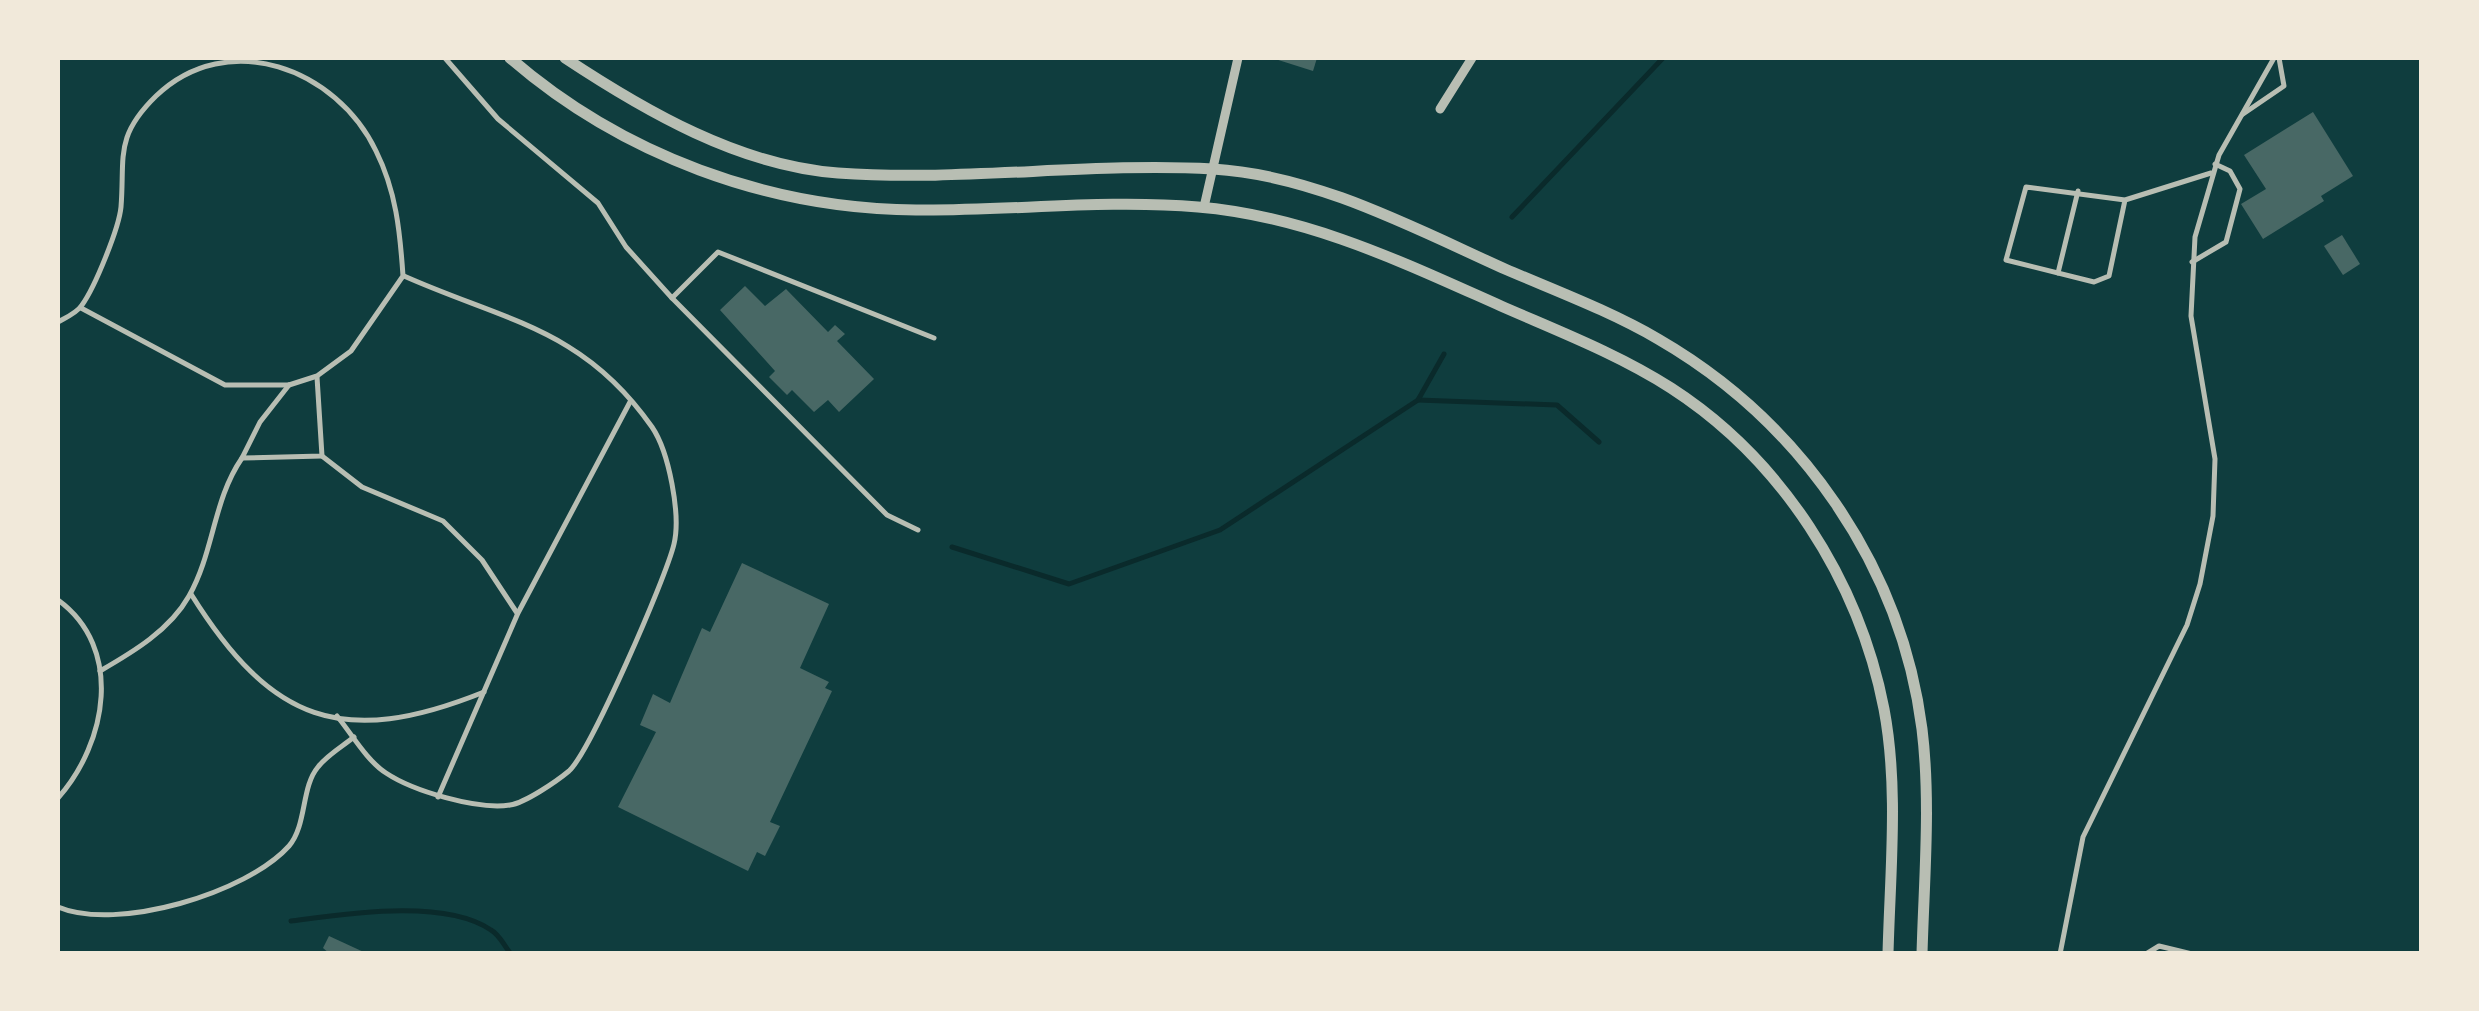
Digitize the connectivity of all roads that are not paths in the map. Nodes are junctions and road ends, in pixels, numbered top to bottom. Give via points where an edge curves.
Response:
1 (445, 58) edge
2 (510, 58) edge
3 (565, 58) edge
4 (1238, 58) edge
5 (1472, 58) edge
6 (2276, 58) edge
7 (1440, 109) dead end
8 (2240, 116) junction
9 (2215, 164) junction
10 (1215, 169) junction
11 (2212, 173) junction
12 (2078, 191) junction
13 (2125, 200) junction
14 (1204, 208) junction
15 (2192, 262) junction
16 (2058, 273) junction
17 (403, 276) junction
18 (672, 298) junction
19 (81, 308) junction
20 (58, 322) edge
21 (934, 338) dead end
22 (316, 376) junction
23 (289, 385) junction
24 (630, 402) junction
25 (322, 456) junction
26 (242, 458) junction
27 (918, 530) dead end
28 (191, 594) junction
29 (58, 600) edge
30 (518, 614) junction
31 (100, 671) junction
32 (484, 692) junction
33 (337, 716) junction
34 (354, 737) junction
35 (438, 797) junction
36 (58, 798) edge
37 (58, 907) edge
38 (1888, 954) edge
39 (1922, 954) edge
40 (2060, 954) edge
41 (2146, 954) edge
42 (2192, 954) edge

1 - 18 lane via 498,119 598,204
2 - 14 street via 619,136 722,178 810,200 916,210
3 - 10 street via 650,111 699,132 757,156 836,173
4 - 10 street
5 - 7 street
6 - 8 lane
6 - 8 lane via 2284,86
8 - 9 lane
9 - 11 lane
9 - 15 lane via 2230,171 2240,189 2226,242
10 - 14 street
10 - 39 street via 1360,206 1616,318 1691,361 1786,440 1854,529 1902,637 1926,783
11 - 13 lane
11 - 15 lane
12 - 13 lane
12 - 16 lane
12 - 16 lane via 2026,187 2006,260
13 - 16 lane via 2109,276 2094,282
14 - 38 street via 1260,214 1341,238 1571,337 1672,388 1759,462 1836,570 1884,710 1892,798
15 - 40 lane via 2194,350 2215,446 2206,558 2192,614 2082,836
17 - 19 lane via 396,197 375,147 344,105 277,63 243,60 183,76 128,133 119,166 121,208
17 - 22 lane via 351,351
17 - 24 lane via 533,324 578,349
18 - 21 lane via 718,252
18 - 27 lane via 887,515
19 - 20 lane
19 - 23 lane via 225,385
22 - 23 lane
22 - 25 lane
23 - 26 lane
24 - 30 lane
24 - 35 lane via 654,429 672,478 675,542 637,639 571,770 511,806
25 - 26 lane
25 - 30 lane via 362,488 444,521 482,560
26 - 28 lane via 225,482
28 - 31 lane via 174,618
28 - 33 lane via 220,641 258,682 308,712
29 - 31 lane via 74,612
30 - 32 lane
31 - 36 lane via 104,701 92,738
32 - 33 lane via 432,713 378,722
32 - 35 lane
33 - 34 lane
34 - 35 lane via 384,772
34 - 37 lane via 316,768 292,843 254,876 192,900 120,914
41 - 42 lane via 2158,946

